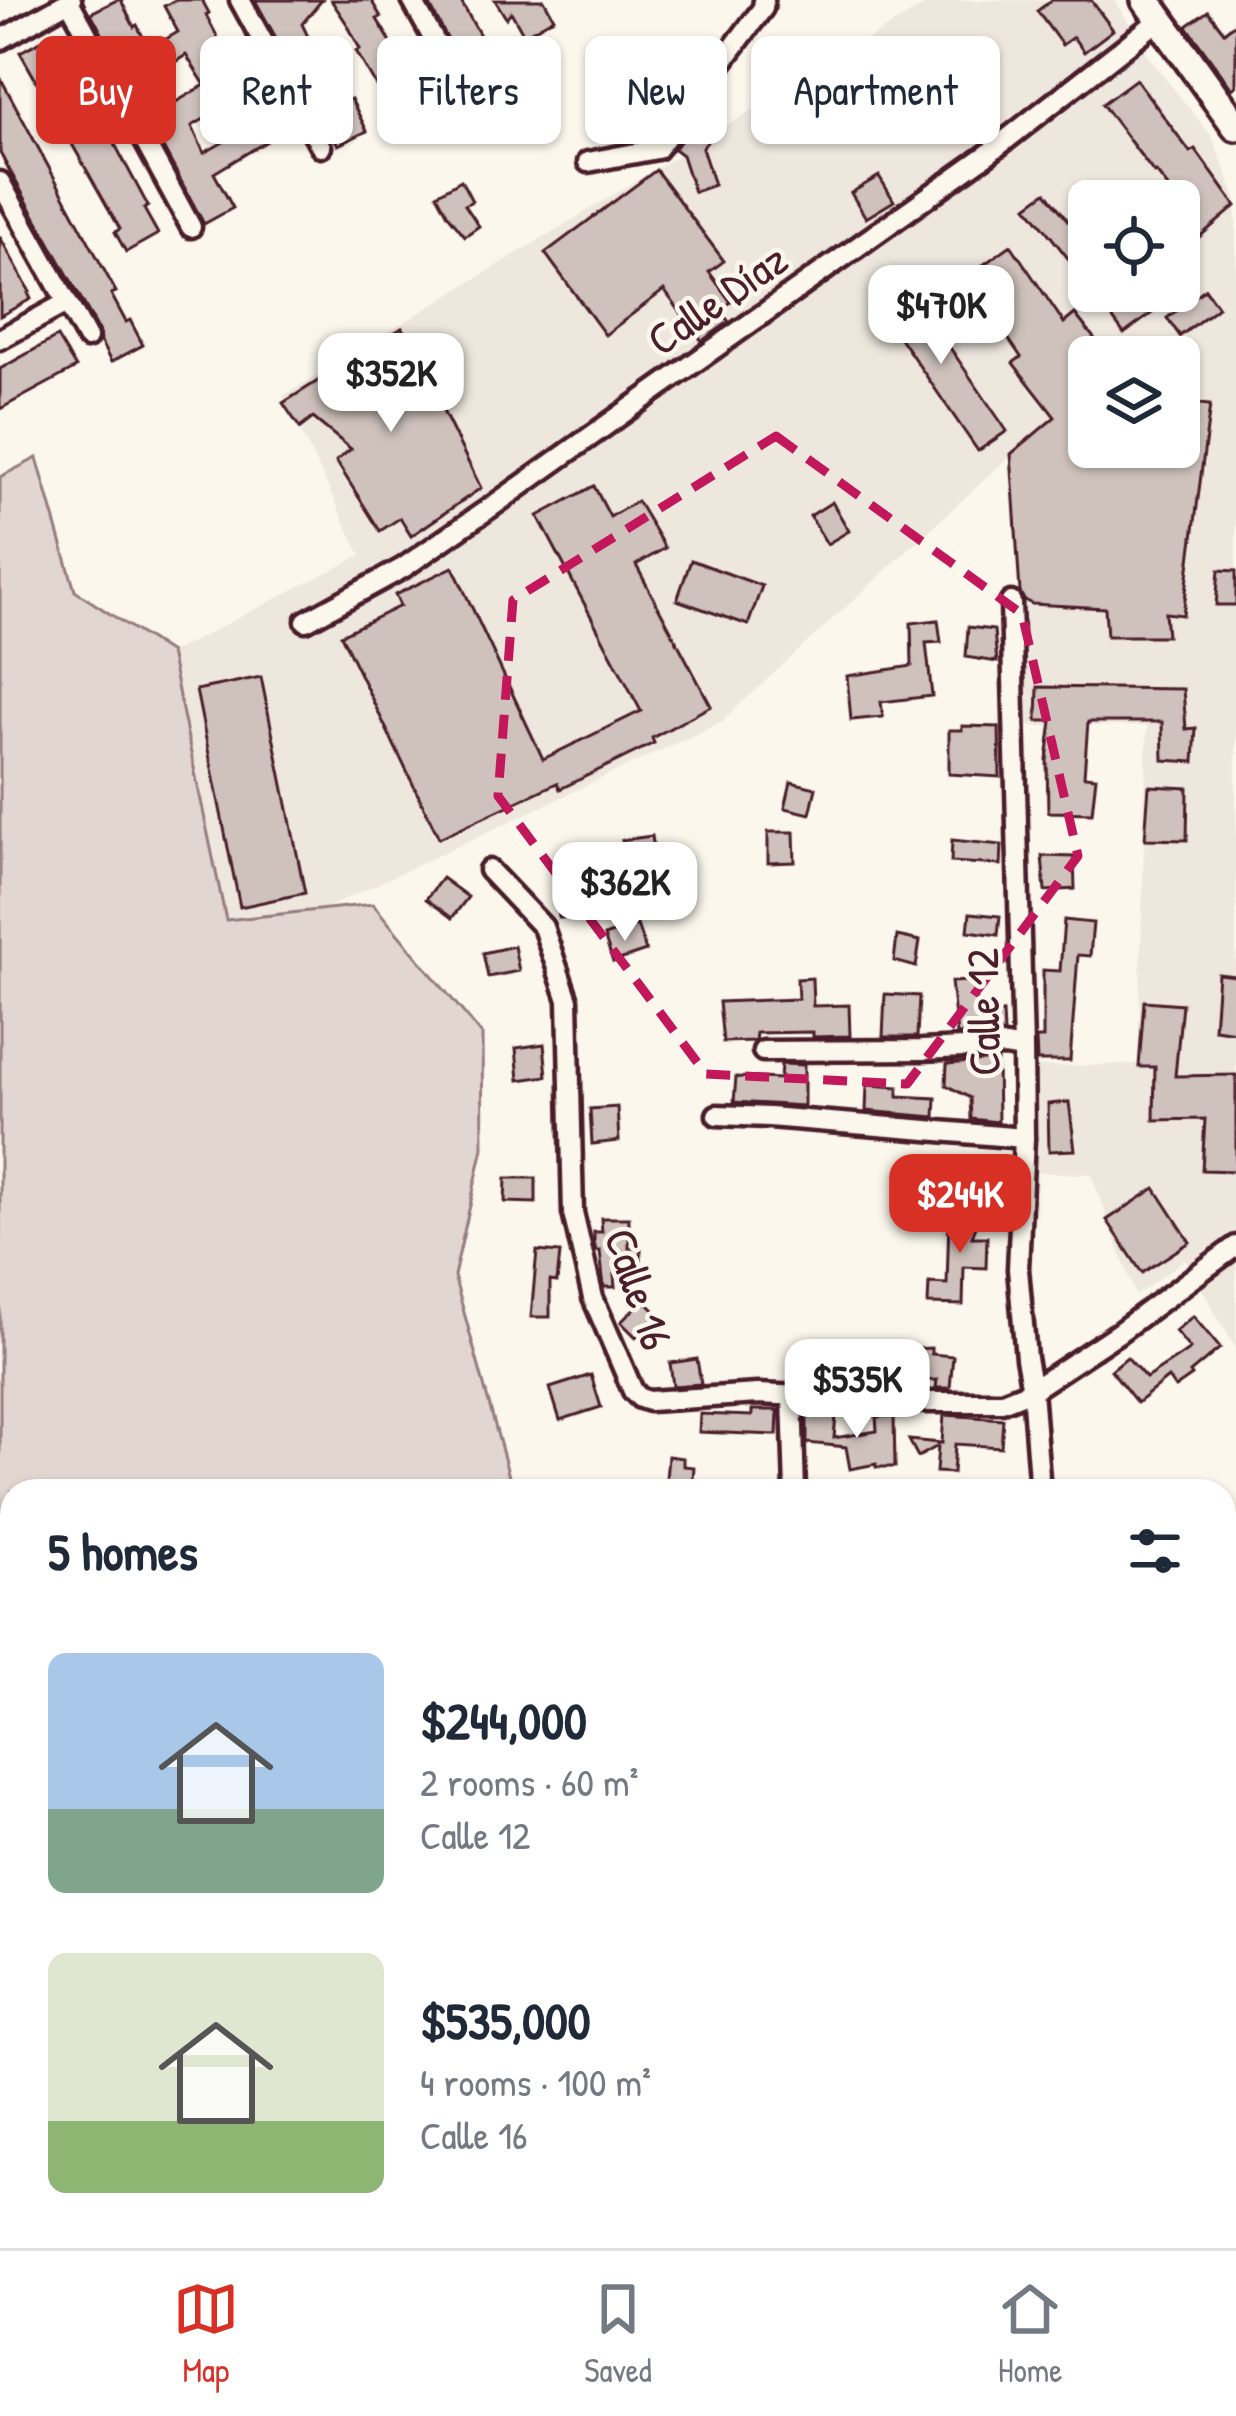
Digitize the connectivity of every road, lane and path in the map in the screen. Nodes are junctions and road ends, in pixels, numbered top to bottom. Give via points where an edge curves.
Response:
1 (70, 0) edge
2 (240, 0) edge
3 (412, 0) edge
4 (764, 0) edge
5 (1153, 10) edge
6 (432, 36) edge
7 (0, 40) edge
8 (1236, 126) edge
9 (321, 147) dead end
10 (588, 162) dead end
11 (0, 182) edge
12 (191, 227) dead end
13 (66, 303) junction
14 (87, 338) dead end
15 (0, 339) edge
16 (1010, 602) dead end
17 (306, 621) dead end
18 (489, 870) dead end
19 (1023, 1049) junction
20 (763, 1051) dead end
21 (717, 1115) dead end
22 (1024, 1138) junction
23 (1236, 1246) edge
24 (1032, 1390) junction
25 (792, 1396) junction
26 (795, 1479) edge
27 (1039, 1479) edge

1 - 7 street
1 - 12 street
2 - 9 street
3 - 6 street
4 - 10 street via 657,149
5 - 8 street
5 - 17 street, Calle Díaz via 988,154 403,568
11 - 13 street
13 - 14 street
13 - 15 street
16 - 19 street, Calle 12
18 - 25 street, Calle 16 via 543,927 568,1000 573,1214 593,1298 633,1391 649,1401
19 - 20 street
19 - 22 street, Calle 12
21 - 22 street
22 - 24 street, Calle 12 via 1018,1269
23 - 24 street, Calle 16
24 - 25 street, Calle 16 via 1002,1402
24 - 27 street, Calle 12
25 - 26 street

